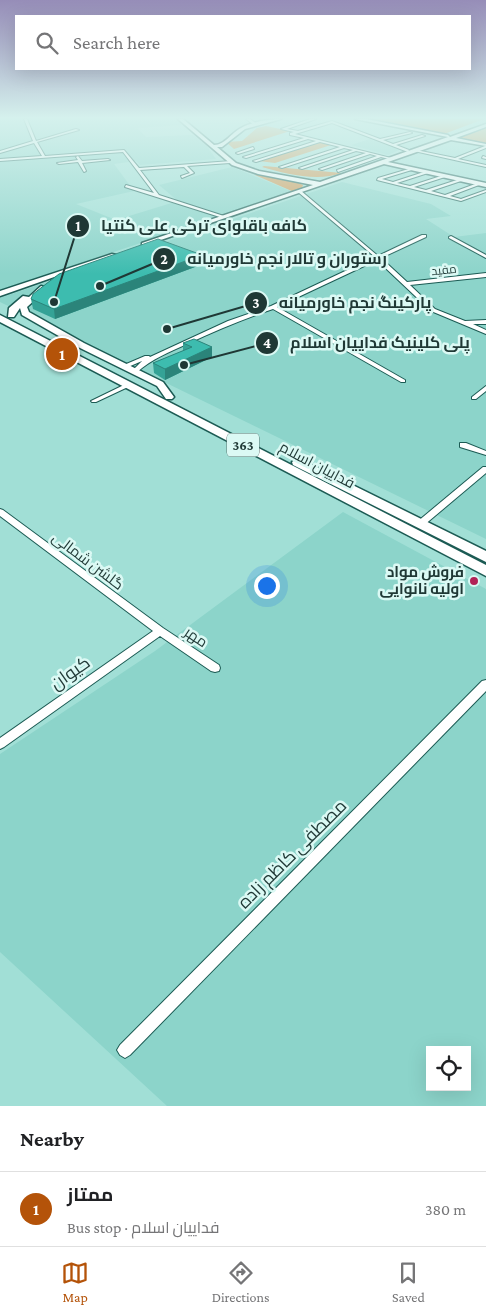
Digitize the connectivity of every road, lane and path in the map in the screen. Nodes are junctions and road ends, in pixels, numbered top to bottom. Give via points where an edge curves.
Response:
1 (138, 170) edge
2 (190, 171) edge
3 (252, 171) edge
4 (268, 171) edge
5 (345, 171) edge
6 (354, 171) edge
7 (359, 171) edge
8 (407, 171) edge
9 (420, 171) edge
10 (427, 172) junction
11 (339, 173) junction
12 (444, 176) junction
13 (182, 177) dead end
14 (291, 177) junction
15 (460, 180) junction
16 (320, 183) junction
17 (392, 183) junction
18 (478, 184) junction
19 (486, 185) edge
20 (126, 186) dead end
21 (410, 188) junction
22 (301, 189) junction
23 (486, 191) edge
24 (427, 192) junction
25 (158, 196) junction
26 (445, 196) junction
27 (225, 217) junction
28 (424, 236) dead end
29 (451, 236) dead end
30 (138, 248) edge
31 (376, 257) junction
32 (486, 257) edge
33 (486, 275) edge
34 (58, 278) junction
35 (404, 284) junction
36 (3, 293) edge
37 (273, 307) junction
38 (2, 317) edge
39 (486, 322) edge
40 (463, 323) junction
41 (486, 332) edge
42 (131, 368) junction
43 (403, 381) dead end
44 (128, 385) junction
45 (486, 388) edge
46 (169, 397) junction
47 (474, 398) dead end
48 (94, 401) dead end
49 (463, 445) dead end
50 (486, 453) edge
51 (486, 469) edge
52 (0, 512) edge
53 (420, 524) junction
54 (486, 557) edge
55 (486, 571) edge
56 (160, 631) junction
57 (215, 668) dead end
58 (486, 684) edge
59 (0, 744) edge
60 (125, 1050) dead end

1 - 25 street
2 - 13 street via 192,173
3 - 14 main road
4 - 14 main road
5 - 11 street
6 - 11 main road
7 - 16 main road
8 - 17 street via 379,180
9 - 10 main road
10 - 12 main road
10 - 17 street
11 - 14 main road via 322,177
11 - 16 main road
12 - 15 main road
12 - 21 street
14 - 16 main road
14 - 22 main road via 304,184
15 - 18 main road
15 - 24 street
16 - 22 main road
17 - 21 street
18 - 19 main road
18 - 26 street
20 - 25 street
21 - 24 street
22 - 27 main road
22 - 31 street
23 - 26 street via 463,200
24 - 26 street
25 - 27 street
27 - 30 main road
28 - 31 street
29 - 32 street
31 - 35 street
31 - 37 street
33 - 35 street, مفید
34 - 36 main road via 12,297
34 - 36 main road via 120,254
34 - 38 main road via 30,294
34 - 42 main road via 23,306 25,313 81,345
35 - 40 street via 432,310
37 - 42 street via 230,322
37 - 43 street
38 - 44 main road, فداییان اسلام / 363
38 - 46 main road, فداییان اسلام / 363
39 - 40 street
40 - 41 street
42 - 46 main road via 160,384
44 - 48 street
44 - 55 main road, فداییان اسلام / 363
45 - 47 street
46 - 53 main road, فداییان اسلام / 363
49 - 50 street
51 - 53 street
52 - 56 street, گلشن شمالی
53 - 54 main road, فداییان اسلام / 363
56 - 57 street, مهر
56 - 59 street, کیوان
58 - 60 street, مصطفی کاظم زاده

